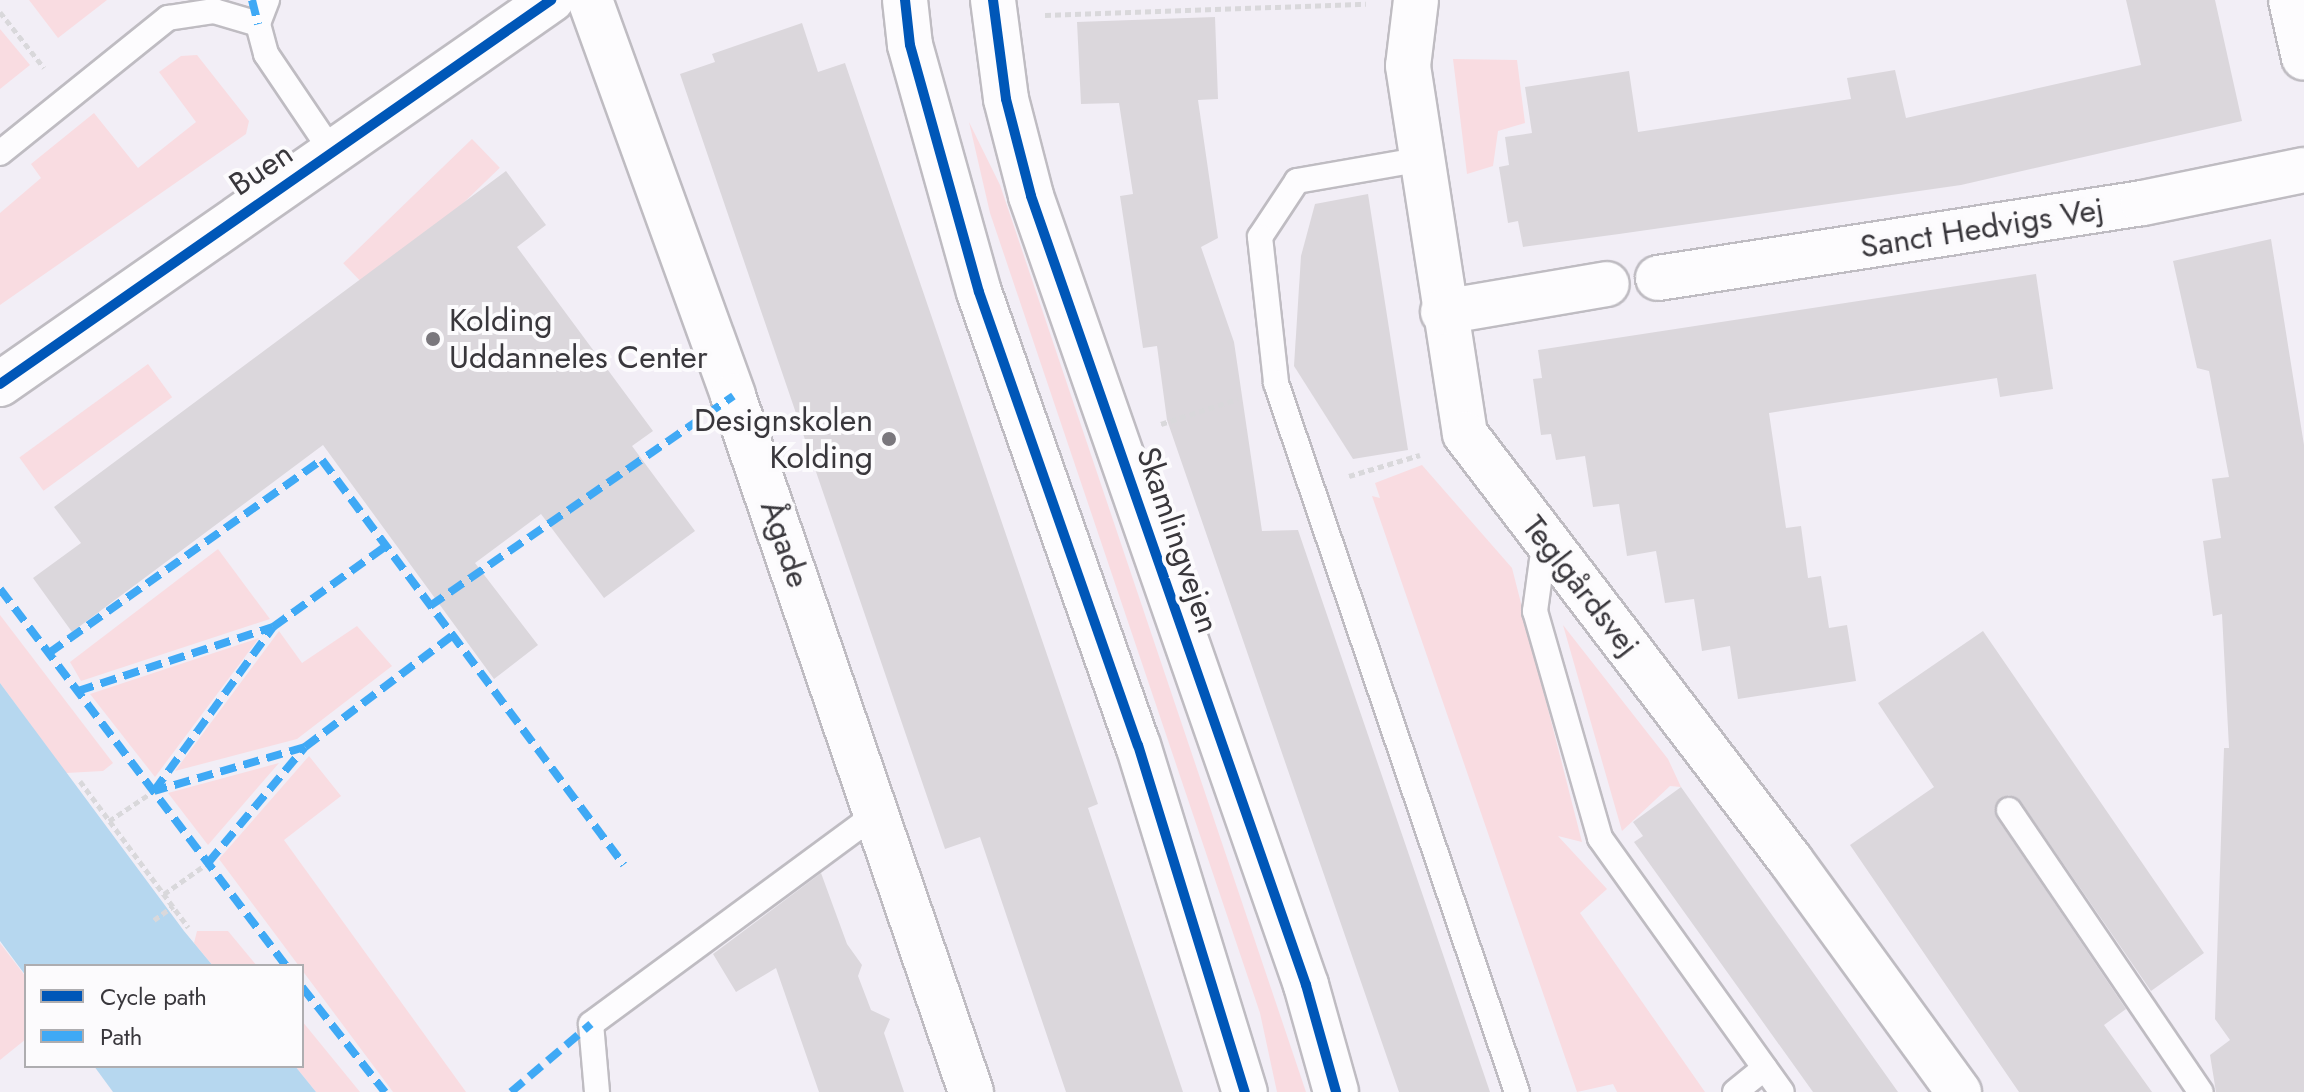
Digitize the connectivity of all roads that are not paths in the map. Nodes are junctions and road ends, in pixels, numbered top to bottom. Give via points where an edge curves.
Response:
1 (267, 0) edge
2 (551, 0) edge
3 (590, 0) edge
4 (905, 0) edge
5 (2291, 0) edge
6 (1416, 2) edge
7 (994, 9) edge
8 (258, 24) junction
9 (2304, 58) edge
10 (332, 152) junction
11 (0, 153) edge
12 (1423, 159) junction
13 (2304, 170) edge
14 (1658, 278) dead end
15 (1607, 284) dead end
16 (1443, 312) junction
17 (0, 384) edge
18 (1545, 538) junction
19 (2009, 810) dead end
20 (876, 814) junction
21 (1765, 1068) junction
22 (597, 1092) edge
23 (971, 1092) edge
24 (1245, 1092) edge
25 (1336, 1092) edge
26 (1517, 1092) edge
27 (1735, 1092) edge
28 (1782, 1092) edge
29 (1959, 1092) edge
30 (2201, 1092) edge

1 - 8 lane
2 - 10 street, Buen
3 - 20 street, Ågade
4 - 24 street via 910,45 979,292 1138,745
5 - 9 street
6 - 12 street, Teglgårdsvej via 1408,66
7 - 25 street, Skamlingvejen via 1006,99 1031,196 1306,985
8 - 10 lane via 266,54
8 - 11 lane via 214,11 168,18
10 - 17 street, Buen
12 - 16 street, Teglgårdsvej
12 - 26 lane via 1297,181 1260,237 1276,383
13 - 14 street, Sanct Hedvigs Vej via 2143,203
15 - 16 street
16 - 18 street, Teglgårdsvej via 1465,434
18 - 21 lane via 1535,611 1600,838
18 - 29 street, Teglgårdsvej
19 - 30 lane
20 - 22 lane via 591,1024
20 - 23 street, Ågade
21 - 27 lane
21 - 28 lane

